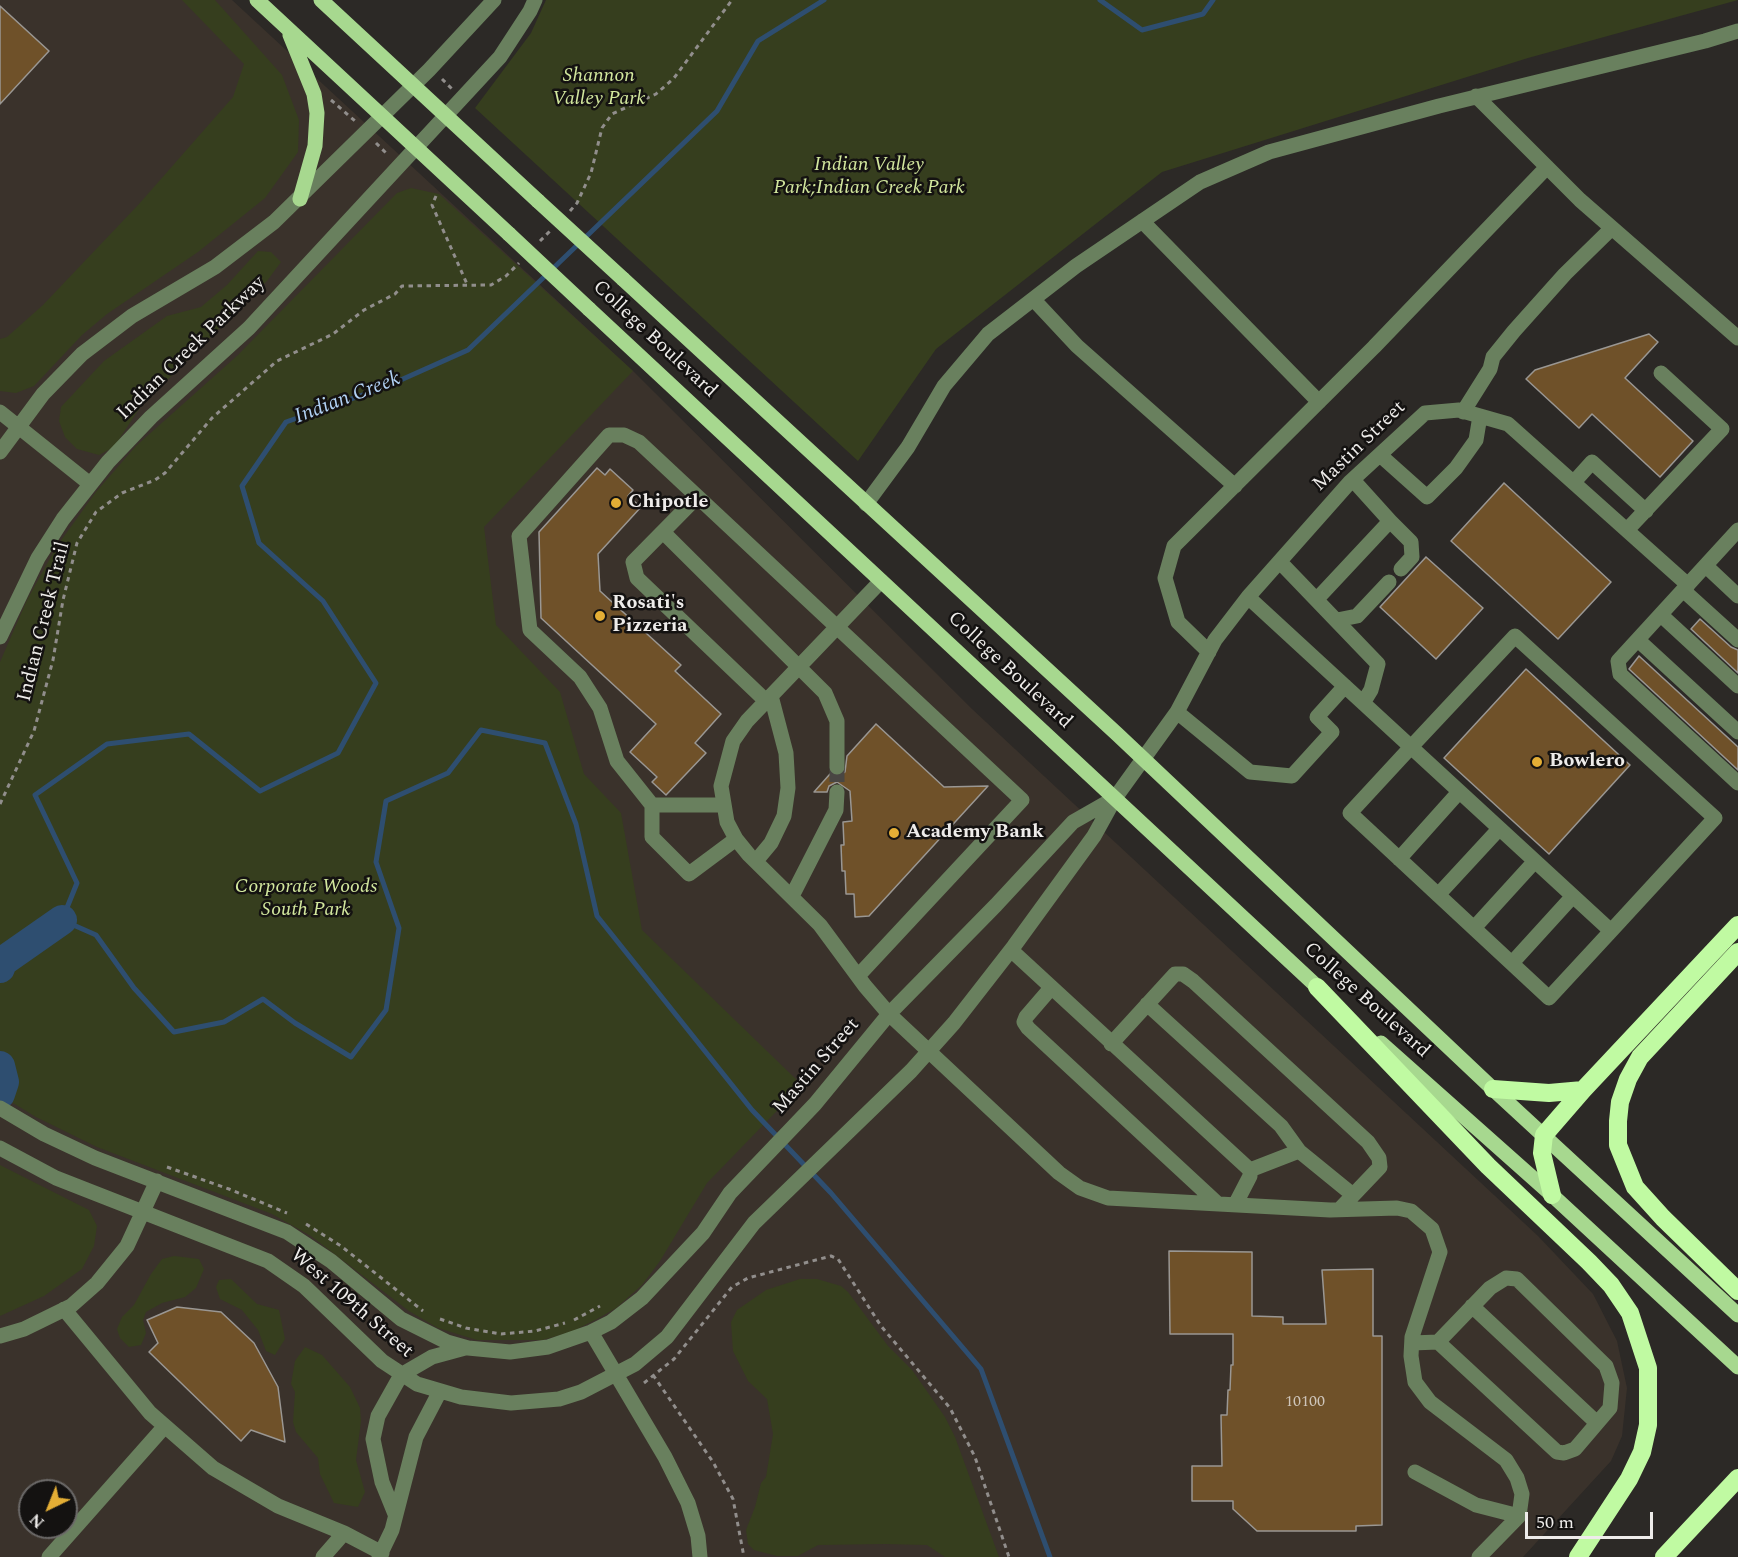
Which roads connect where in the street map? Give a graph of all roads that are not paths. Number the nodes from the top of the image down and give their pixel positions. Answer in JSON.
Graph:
{"nodes":[{"id":1,"x":257,"y":0,"type":"edge"},
{"id":2,"x":321,"y":0,"type":"edge"},
{"id":3,"x":494,"y":0,"type":"edge"},
{"id":4,"x":535,"y":0,"type":"edge"},
{"id":5,"x":288,"y":29,"type":"junction"},
{"id":6,"x":1737,"y":33,"type":"edge"},
{"id":7,"x":413,"y":86,"type":"junction"},
{"id":8,"x":1476,"y":96,"type":"junction"},
{"id":9,"x":446,"y":115,"type":"junction"},
{"id":10,"x":381,"y":118,"type":"junction"},
{"id":11,"x":414,"y":148,"type":"junction"},
{"id":12,"x":1547,"y":167,"type":"junction"},
{"id":13,"x":300,"y":199,"type":"junction"},
{"id":14,"x":1142,"y":221,"type":"junction"},
{"id":15,"x":1612,"y":228,"type":"junction"},
{"id":16,"x":1034,"y":300,"type":"junction"},
{"id":17,"x":1738,"y":338,"type":"edge"},
{"id":18,"x":1661,"y":373,"type":"dead end"},
{"id":19,"x":1319,"y":402,"type":"junction"},
{"id":20,"x":0,"y":412,"type":"edge"},
{"id":21,"x":1463,"y":412,"type":"junction"},
{"id":22,"x":1480,"y":416,"type":"junction"},
{"id":23,"x":18,"y":426,"type":"junction"},
{"id":24,"x":0,"y":452,"type":"edge"},
{"id":25,"x":1380,"y":455,"type":"junction"},
{"id":26,"x":1353,"y":480,"type":"junction"},
{"id":27,"x":1574,"y":483,"type":"junction"},
{"id":28,"x":90,"y":484,"type":"junction"},
{"id":29,"x":1235,"y":486,"type":"junction"},
{"id":30,"x":697,"y":497,"type":"junction"},
{"id":31,"x":866,"y":504,"type":"junction"},
{"id":32,"x":1646,"y":511,"type":"junction"},
{"id":33,"x":1390,"y":521,"type":"junction"},
{"id":34,"x":1628,"y":530,"type":"junction"},
{"id":35,"x":1738,"y":530,"type":"edge"},
{"id":36,"x":663,"y":532,"type":"junction"},
{"id":37,"x":1732,"y":547,"type":"edge"},
{"id":38,"x":1280,"y":561,"type":"junction"},
{"id":39,"x":1706,"y":566,"type":"junction"},
{"id":40,"x":1401,"y":569,"type":"dead end"},
{"id":41,"x":882,"y":581,"type":"junction"},
{"id":42,"x":1389,"y":582,"type":"dead end"},
{"id":43,"x":1686,"y":588,"type":"junction"},
{"id":44,"x":1738,"y":596,"type":"edge"},
{"id":45,"x":1248,"y":597,"type":"junction"},
{"id":46,"x":1317,"y":599,"type":"junction"},
{"id":47,"x":1661,"y":615,"type":"junction"},
{"id":48,"x":1337,"y":620,"type":"junction"},
{"id":49,"x":837,"y":627,"type":"junction"},
{"id":50,"x":0,"y":637,"type":"edge"},
{"id":51,"x":1638,"y":640,"type":"junction"},
{"id":52,"x":1738,"y":640,"type":"edge"},
{"id":53,"x":1209,"y":652,"type":"junction"},
{"id":54,"x":800,"y":666,"type":"junction"},
{"id":55,"x":1345,"y":686,"type":"junction"},
{"id":56,"x":1738,"y":686,"type":"edge"},
{"id":57,"x":769,"y":699,"type":"junction"},
{"id":58,"x":1363,"y":703,"type":"junction"},
{"id":59,"x":1177,"y":712,"type":"junction"},
{"id":60,"x":1738,"y":732,"type":"edge"},
{"id":61,"x":1410,"y":747,"type":"junction"},
{"id":62,"x":1143,"y":758,"type":"junction"},
{"id":63,"x":837,"y":767,"type":"tunnel mouth"},
{"id":64,"x":1738,"y":783,"type":"edge"},
{"id":65,"x":837,"y":792,"type":"tunnel mouth"},
{"id":66,"x":1459,"y":792,"type":"junction"},
{"id":67,"x":1115,"y":798,"type":"junction"},
{"id":68,"x":723,"y":804,"type":"junction"},
{"id":69,"x":652,"y":805,"type":"junction"},
{"id":70,"x":1499,"y":829,"type":"junction"},
{"id":71,"x":736,"y":839,"type":"junction"},
{"id":72,"x":1399,"y":859,"type":"junction"},
{"id":73,"x":756,"y":861,"type":"junction"},
{"id":74,"x":1535,"y":861,"type":"junction"},
{"id":75,"x":1438,"y":895,"type":"junction"},
{"id":76,"x":792,"y":896,"type":"junction"},
{"id":77,"x":1573,"y":896,"type":"junction"},
{"id":78,"x":1738,"y":925,"type":"edge"},
{"id":79,"x":1474,"y":928,"type":"junction"},
{"id":80,"x":1611,"y":931,"type":"junction"},
{"id":81,"x":1011,"y":950,"type":"junction"},
{"id":82,"x":1738,"y":952,"type":"edge"},
{"id":83,"x":1512,"y":963,"type":"junction"},
{"id":84,"x":858,"y":975,"type":"junction"},
{"id":85,"x":1317,"y":987,"type":"junction"},
{"id":86,"x":1051,"y":988,"type":"junction"},
{"id":87,"x":1148,"y":1004,"type":"junction"},
{"id":88,"x":889,"y":1014,"type":"junction"},
{"id":89,"x":1111,"y":1044,"type":"junction"},
{"id":90,"x":930,"y":1051,"type":"junction"},
{"id":91,"x":1492,"y":1089,"type":"junction"},
{"id":92,"x":1582,"y":1090,"type":"junction"},
{"id":93,"x":0,"y":1108,"type":"edge"},
{"id":94,"x":1544,"y":1135,"type":"junction"},
{"id":95,"x":0,"y":1148,"type":"edge"},
{"id":96,"x":1299,"y":1151,"type":"junction"},
{"id":97,"x":1250,"y":1170,"type":"junction"},
{"id":98,"x":158,"y":1181,"type":"junction"},
{"id":99,"x":1353,"y":1195,"type":"junction"},
{"id":100,"x":1552,"y":1195,"type":"junction"},
{"id":101,"x":1218,"y":1204,"type":"junction"},
{"id":102,"x":1235,"y":1205,"type":"junction"},
{"id":103,"x":1341,"y":1209,"type":"junction"},
{"id":104,"x":143,"y":1212,"type":"junction"},
{"id":105,"x":1738,"y":1291,"type":"edge"},
{"id":106,"x":1472,"y":1306,"type":"junction"},
{"id":107,"x":64,"y":1309,"type":"junction"},
{"id":108,"x":1738,"y":1315,"type":"edge"},
{"id":109,"x":591,"y":1332,"type":"junction"},
{"id":110,"x":0,"y":1336,"type":"edge"},
{"id":111,"x":1438,"y":1342,"type":"junction"},
{"id":112,"x":1412,"y":1343,"type":"junction"},
{"id":113,"x":468,"y":1348,"type":"junction"},
{"id":114,"x":1738,"y":1367,"type":"edge"},
{"id":115,"x":401,"y":1375,"type":"junction"},
{"id":116,"x":616,"y":1375,"type":"junction"},
{"id":117,"x":439,"y":1393,"type":"junction"},
{"id":118,"x":1597,"y":1423,"type":"junction"},
{"id":119,"x":165,"y":1426,"type":"junction"},
{"id":120,"x":1415,"y":1472,"type":"dead end"},
{"id":121,"x":1738,"y":1478,"type":"edge"},
{"id":122,"x":394,"y":1514,"type":"junction"},
{"id":123,"x":1519,"y":1516,"type":"junction"},
{"id":124,"x":344,"y":1533,"type":"junction"},
{"id":125,"x":380,"y":1555,"type":"edge"},
{"id":126,"x":49,"y":1557,"type":"edge"},
{"id":127,"x":323,"y":1557,"type":"edge"},
{"id":128,"x":700,"y":1557,"type":"edge"},
{"id":129,"x":1479,"y":1557,"type":"edge"},
{"id":130,"x":1578,"y":1557,"type":"edge"},
{"id":131,"x":1664,"y":1557,"type":"edge"}],
"edges":[{"from":1,"to":5,"type":"main road","name":"College Boulevard"},
{"from":2,"to":7,"type":"main road","name":"College Boulevard"},
{"from":3,"to":7,"type":"street","name":"Indian Creek Parkway"},
{"from":4,"to":9,"type":"street","name":"Indian Creek Parkway"},
{"from":5,"to":10,"type":"main road","name":"College Boulevard"},
{"from":5,"to":13,"type":"main road"},
{"from":6,"to":8,"type":"street"},
{"from":7,"to":9,"type":"main road","name":"College Boulevard"},
{"from":7,"to":10,"type":"street","name":"Indian Creek Parkway"},
{"from":8,"to":12,"type":"street"},
{"from":8,"to":14,"type":"street"},
{"from":9,"to":11,"type":"street","name":"Indian Creek Parkway"},
{"from":9,"to":31,"type":"main road","name":"College Boulevard","bridge":true},
{"from":10,"to":11,"type":"main road","name":"College Boulevard"},
{"from":10,"to":13,"type":"street","name":"Indian Creek Parkway"},
{"from":11,"to":28,"type":"street","name":"Indian Creek Parkway"},
{"from":11,"to":41,"type":"main road","name":"College Boulevard","bridge":true},
{"from":12,"to":15,"type":"street"},
{"from":12,"to":19,"type":"street"},
{"from":13,"to":23,"type":"street","name":"Indian Creek Parkway"},
{"from":14,"to":16,"type":"street"},
{"from":14,"to":19,"type":"street"},
{"from":15,"to":17,"type":"street"},
{"from":15,"to":21,"type":"street"},
{"from":16,"to":29,"type":"street"},
{"from":16,"to":31,"type":"street"},
{"from":18,"to":32,"type":"street"},
{"from":19,"to":29,"type":"street"},
{"from":20,"to":23,"type":"street"},
{"from":21,"to":22,"type":"street","name":"Mastin Street"},
{"from":21,"to":25,"type":"street","name":"Mastin Street"},
{"from":22,"to":25,"type":"street"},
{"from":22,"to":27,"type":"street","name":"Mastin Street"},
{"from":23,"to":24,"type":"street","name":"Indian Creek Parkway"},
{"from":23,"to":28,"type":"street"},
{"from":25,"to":26,"type":"street","name":"Mastin Street"},
{"from":26,"to":33,"type":"street"},
{"from":26,"to":38,"type":"street","name":"Mastin Street"},
{"from":27,"to":32,"type":"street"},
{"from":27,"to":34,"type":"street","name":"Mastin Street"},
{"from":28,"to":50,"type":"street","name":"Indian Creek Parkway"},
{"from":29,"to":53,"type":"street"},
{"from":30,"to":36,"type":"street"},
{"from":30,"to":49,"type":"street"},
{"from":30,"to":69,"type":"street"},
{"from":31,"to":62,"type":"main road","name":"College Boulevard"},
{"from":32,"to":34,"type":"street"},
{"from":33,"to":40,"type":"street"},
{"from":33,"to":46,"type":"street"},
{"from":34,"to":43,"type":"street","name":"Mastin Street"},
{"from":35,"to":37,"type":"street"},
{"from":36,"to":54,"type":"street"},
{"from":36,"to":57,"type":"street"},
{"from":37,"to":39,"type":"street"},
{"from":38,"to":45,"type":"street","name":"Mastin Street"},
{"from":38,"to":46,"type":"street"},
{"from":39,"to":43,"type":"street"},
{"from":39,"to":44,"type":"street"},
{"from":41,"to":49,"type":"street"},
{"from":41,"to":67,"type":"main road","name":"College Boulevard"},
{"from":42,"to":48,"type":"street"},
{"from":43,"to":47,"type":"street"},
{"from":43,"to":52,"type":"street","name":"Mastin Street"},
{"from":45,"to":53,"type":"street","name":"Mastin Street"},
{"from":45,"to":55,"type":"street"},
{"from":46,"to":48,"type":"street"},
{"from":47,"to":51,"type":"street"},
{"from":47,"to":56,"type":"street"},
{"from":48,"to":58,"type":"street"},
{"from":49,"to":54,"type":"street"},
{"from":49,"to":84,"type":"street"},
{"from":51,"to":60,"type":"street"},
{"from":51,"to":64,"type":"street"},
{"from":53,"to":59,"type":"street","name":"Mastin Street"},
{"from":54,"to":57,"type":"street"},
{"from":54,"to":63,"type":"street"},
{"from":55,"to":58,"type":"street"},
{"from":55,"to":59,"type":"street"},
{"from":57,"to":68,"type":"street"},
{"from":57,"to":73,"type":"street"},
{"from":58,"to":61,"type":"street"},
{"from":59,"to":62,"type":"street","name":"Mastin Street"},
{"from":61,"to":66,"type":"street"},
{"from":61,"to":72,"type":"street"},
{"from":61,"to":80,"type":"street"},
{"from":62,"to":67,"type":"street","name":"Mastin Street"},
{"from":62,"to":91,"type":"main road","name":"College Boulevard"},
{"from":65,"to":76,"type":"street"},
{"from":66,"to":70,"type":"street"},
{"from":66,"to":72,"type":"street"},
{"from":67,"to":81,"type":"street","name":"Mastin Street"},
{"from":67,"to":85,"type":"main road","name":"College Boulevard"},
{"from":67,"to":88,"type":"street","name":"Mastin Street"},
{"from":68,"to":69,"type":"street"},
{"from":68,"to":71,"type":"street"},
{"from":69,"to":71,"type":"street"},
{"from":70,"to":74,"type":"street"},
{"from":70,"to":75,"type":"street"},
{"from":71,"to":73,"type":"street"},
{"from":72,"to":75,"type":"street"},
{"from":73,"to":76,"type":"street"},
{"from":74,"to":77,"type":"street"},
{"from":74,"to":79,"type":"street"},
{"from":75,"to":79,"type":"street"},
{"from":76,"to":84,"type":"street"},
{"from":77,"to":80,"type":"street"},
{"from":77,"to":83,"type":"street"},
{"from":78,"to":92,"type":"highway"},
{"from":79,"to":83,"type":"street"},
{"from":80,"to":83,"type":"street"},
{"from":81,"to":86,"type":"street"},
{"from":81,"to":90,"type":"street","name":"Mastin Street"},
{"from":82,"to":105,"type":"highway"},
{"from":84,"to":88,"type":"street"},
{"from":85,"to":100,"type":"main road","name":"College Boulevard"},
{"from":85,"to":130,"type":"highway"},
{"from":86,"to":89,"type":"street"},
{"from":86,"to":101,"type":"street"},
{"from":87,"to":89,"type":"street"},
{"from":87,"to":96,"type":"street"},
{"from":87,"to":99,"type":"street"},
{"from":88,"to":90,"type":"street"},
{"from":88,"to":109,"type":"street","name":"Mastin Street"},
{"from":89,"to":97,"type":"street"},
{"from":90,"to":101,"type":"street"},
{"from":90,"to":116,"type":"street","name":"Mastin Street"},
{"from":91,"to":92,"type":"highway"},
{"from":91,"to":94,"type":"main road","name":"College Boulevard"},
{"from":92,"to":94,"type":"highway"},
{"from":93,"to":98,"type":"street","name":"West 109th Street"},
{"from":94,"to":100,"type":"highway"},
{"from":94,"to":108,"type":"main road","name":"College Boulevard"},
{"from":95,"to":104,"type":"street","name":"West 109th Street"},
{"from":96,"to":97,"type":"street"},
{"from":96,"to":99,"type":"street"},
{"from":97,"to":102,"type":"street"},
{"from":98,"to":104,"type":"street"},
{"from":98,"to":113,"type":"street","name":"West 109th Street"},
{"from":99,"to":103,"type":"street"},
{"from":100,"to":114,"type":"main road","name":"College Boulevard"},
{"from":101,"to":102,"type":"street"},
{"from":102,"to":103,"type":"street"},
{"from":103,"to":112,"type":"street"},
{"from":104,"to":107,"type":"street"},
{"from":104,"to":115,"type":"street","name":"West 109th Street"},
{"from":106,"to":111,"type":"street"},
{"from":106,"to":118,"type":"street"},
{"from":106,"to":118,"type":"street"},
{"from":107,"to":110,"type":"street"},
{"from":107,"to":119,"type":"street"},
{"from":109,"to":113,"type":"street","name":"West 109th Street"},
{"from":109,"to":116,"type":"street"},
{"from":111,"to":112,"type":"street"},
{"from":111,"to":118,"type":"street"},
{"from":112,"to":123,"type":"street"},
{"from":113,"to":115,"type":"street"},
{"from":115,"to":117,"type":"street","name":"West 109th Street"},
{"from":115,"to":122,"type":"street"},
{"from":116,"to":117,"type":"street","name":"West 109th Street"},
{"from":116,"to":128,"type":"street"},
{"from":117,"to":122,"type":"street"},
{"from":119,"to":124,"type":"street"},
{"from":119,"to":126,"type":"street"},
{"from":120,"to":123,"type":"street"},
{"from":121,"to":131,"type":"highway"},
{"from":122,"to":125,"type":"street"},
{"from":123,"to":129,"type":"street"},
{"from":124,"to":125,"type":"street"},
{"from":124,"to":127,"type":"street"}]}
